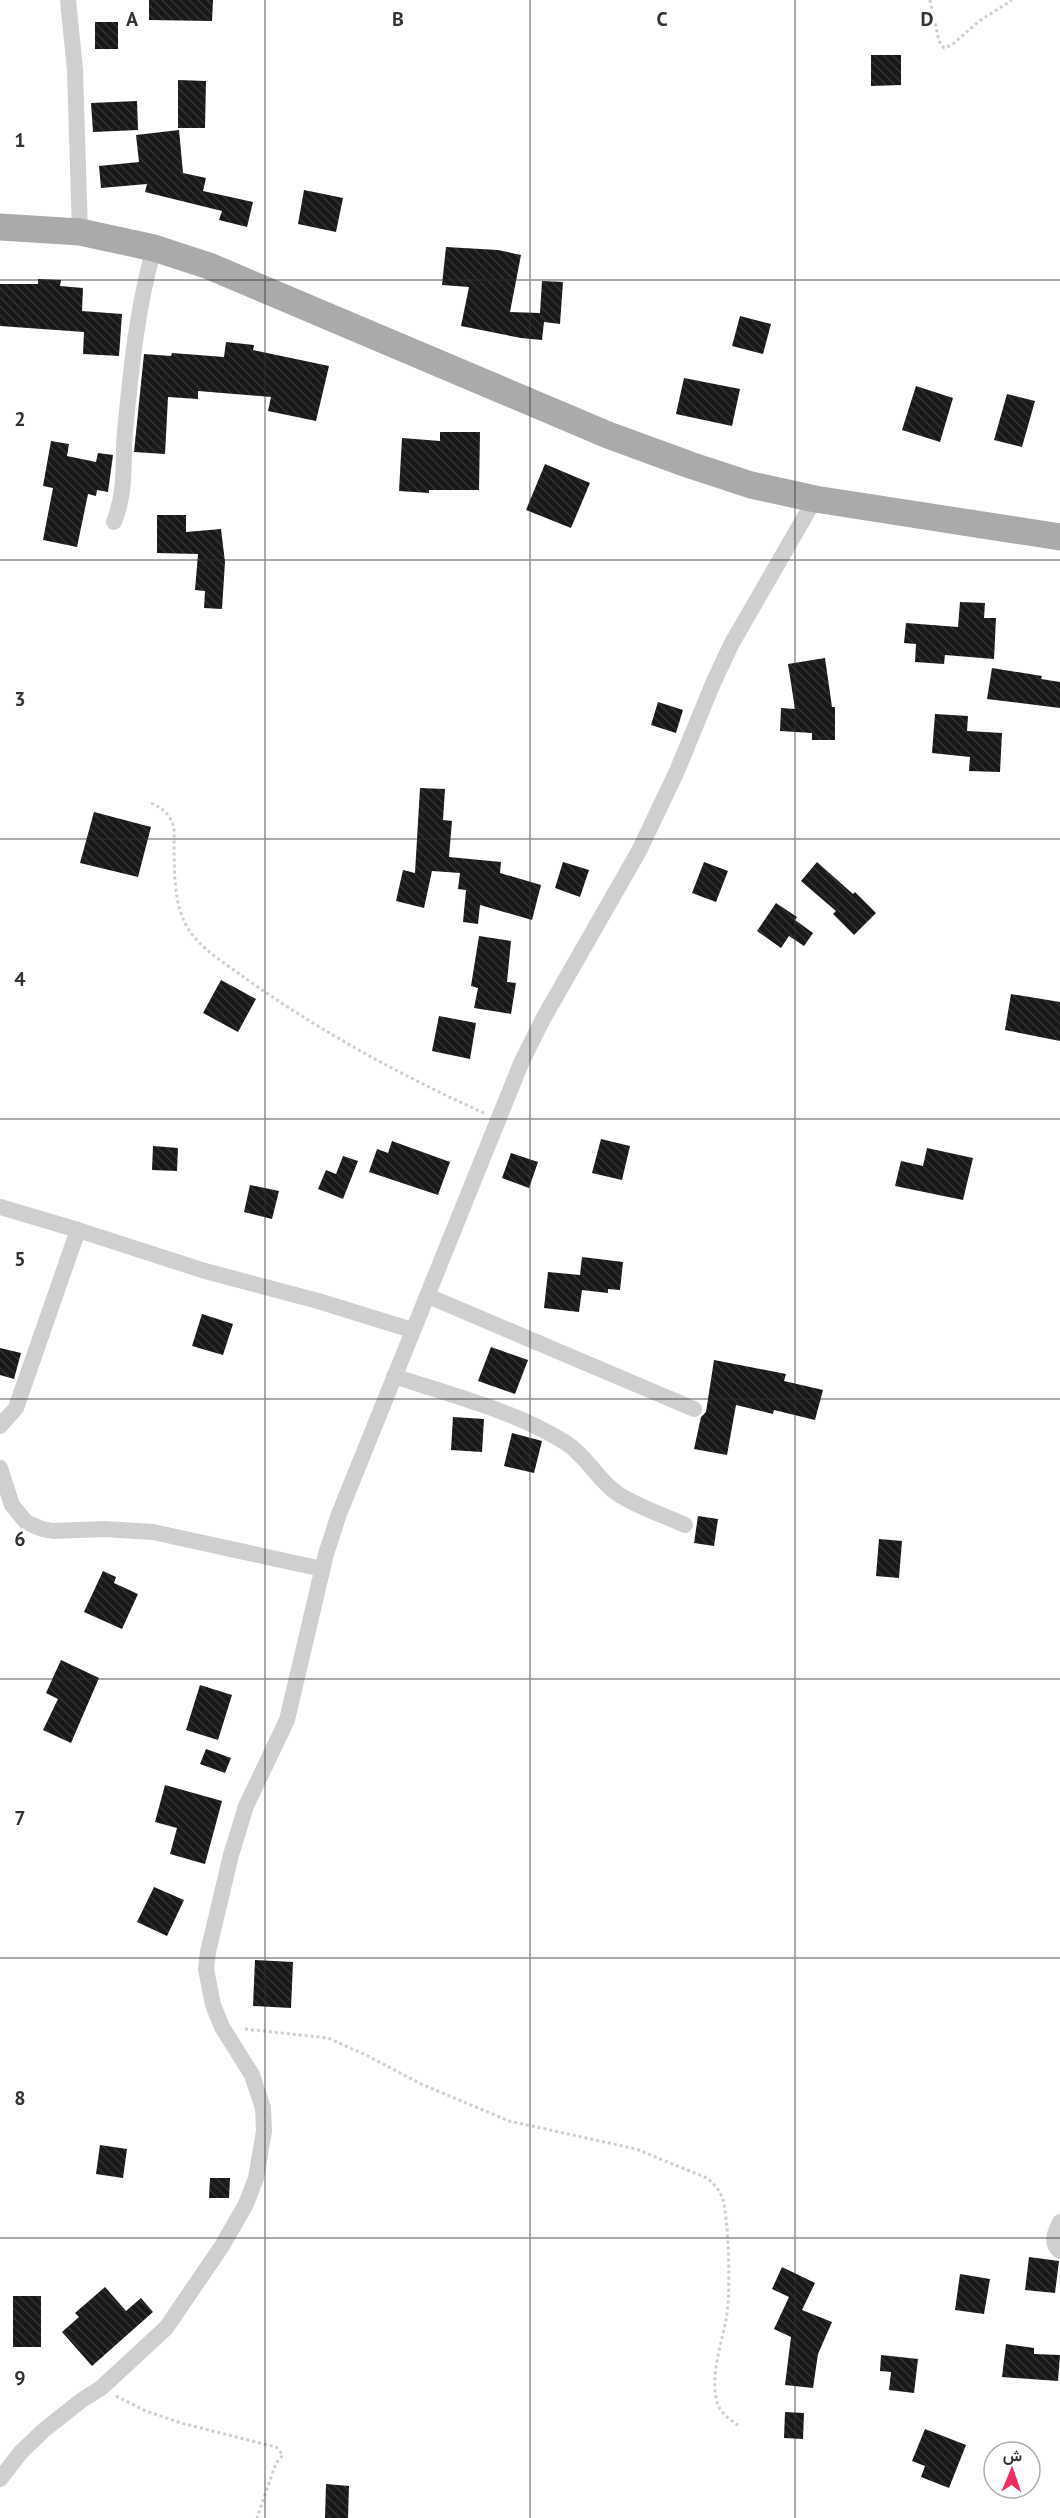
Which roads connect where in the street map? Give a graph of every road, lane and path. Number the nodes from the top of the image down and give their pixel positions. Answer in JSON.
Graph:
{"nodes":[{"id":1,"x":68,"y":0,"type":"edge"},
{"id":2,"x":930,"y":0,"type":"edge"},
{"id":3,"x":1012,"y":0,"type":"edge"},
{"id":4,"x":0,"y":227,"type":"edge"},
{"id":5,"x":80,"y":232,"type":"junction"},
{"id":6,"x":154,"y":248,"type":"junction"},
{"id":7,"x":815,"y":499,"type":"junction"},
{"id":8,"x":114,"y":522,"type":"dead end"},
{"id":9,"x":1060,"y":537,"type":"edge"},
{"id":10,"x":151,"y":803,"type":"dead end"},
{"id":11,"x":498,"y":1119,"type":"junction"},
{"id":12,"x":0,"y":1207,"type":"edge"},
{"id":13,"x":78,"y":1230,"type":"junction"},
{"id":14,"x":428,"y":1296,"type":"junction"},
{"id":15,"x":411,"y":1330,"type":"junction"},
{"id":16,"x":394,"y":1376,"type":"junction"},
{"id":17,"x":694,"y":1409,"type":"dead end"},
{"id":18,"x":0,"y":1426,"type":"edge"},
{"id":19,"x":0,"y":1468,"type":"edge"},
{"id":20,"x":685,"y":1525,"type":"dead end"},
{"id":21,"x":322,"y":1569,"type":"junction"},
{"id":22,"x":222,"y":2027,"type":"junction"},
{"id":23,"x":1060,"y":2222,"type":"edge"},
{"id":24,"x":1060,"y":2251,"type":"edge"},
{"id":25,"x":101,"y":2388,"type":"junction"},
{"id":26,"x":738,"y":2425,"type":"dead end"},
{"id":27,"x":0,"y":2479,"type":"edge"},
{"id":28,"x":257,"y":2518,"type":"edge"}],
"edges":[{"from":1,"to":5,"type":"street"},
{"from":2,"to":3,"type":"path"},
{"from":4,"to":5,"type":"main road"},
{"from":5,"to":6,"type":"main road"},
{"from":6,"to":7,"type":"main road"},
{"from":6,"to":8,"type":"street"},
{"from":7,"to":9,"type":"main road"},
{"from":7,"to":11,"type":"street"},
{"from":10,"to":11,"type":"path"},
{"from":11,"to":14,"type":"street"},
{"from":12,"to":13,"type":"street"},
{"from":13,"to":15,"type":"street"},
{"from":13,"to":18,"type":"street"},
{"from":14,"to":15,"type":"street"},
{"from":14,"to":17,"type":"street"},
{"from":15,"to":16,"type":"street"},
{"from":16,"to":20,"type":"street"},
{"from":16,"to":21,"type":"street"},
{"from":19,"to":21,"type":"street"},
{"from":21,"to":22,"type":"street"},
{"from":22,"to":25,"type":"street"},
{"from":22,"to":26,"type":"path"},
{"from":23,"to":24,"type":"street"},
{"from":25,"to":27,"type":"street"},
{"from":25,"to":28,"type":"path"}]}
